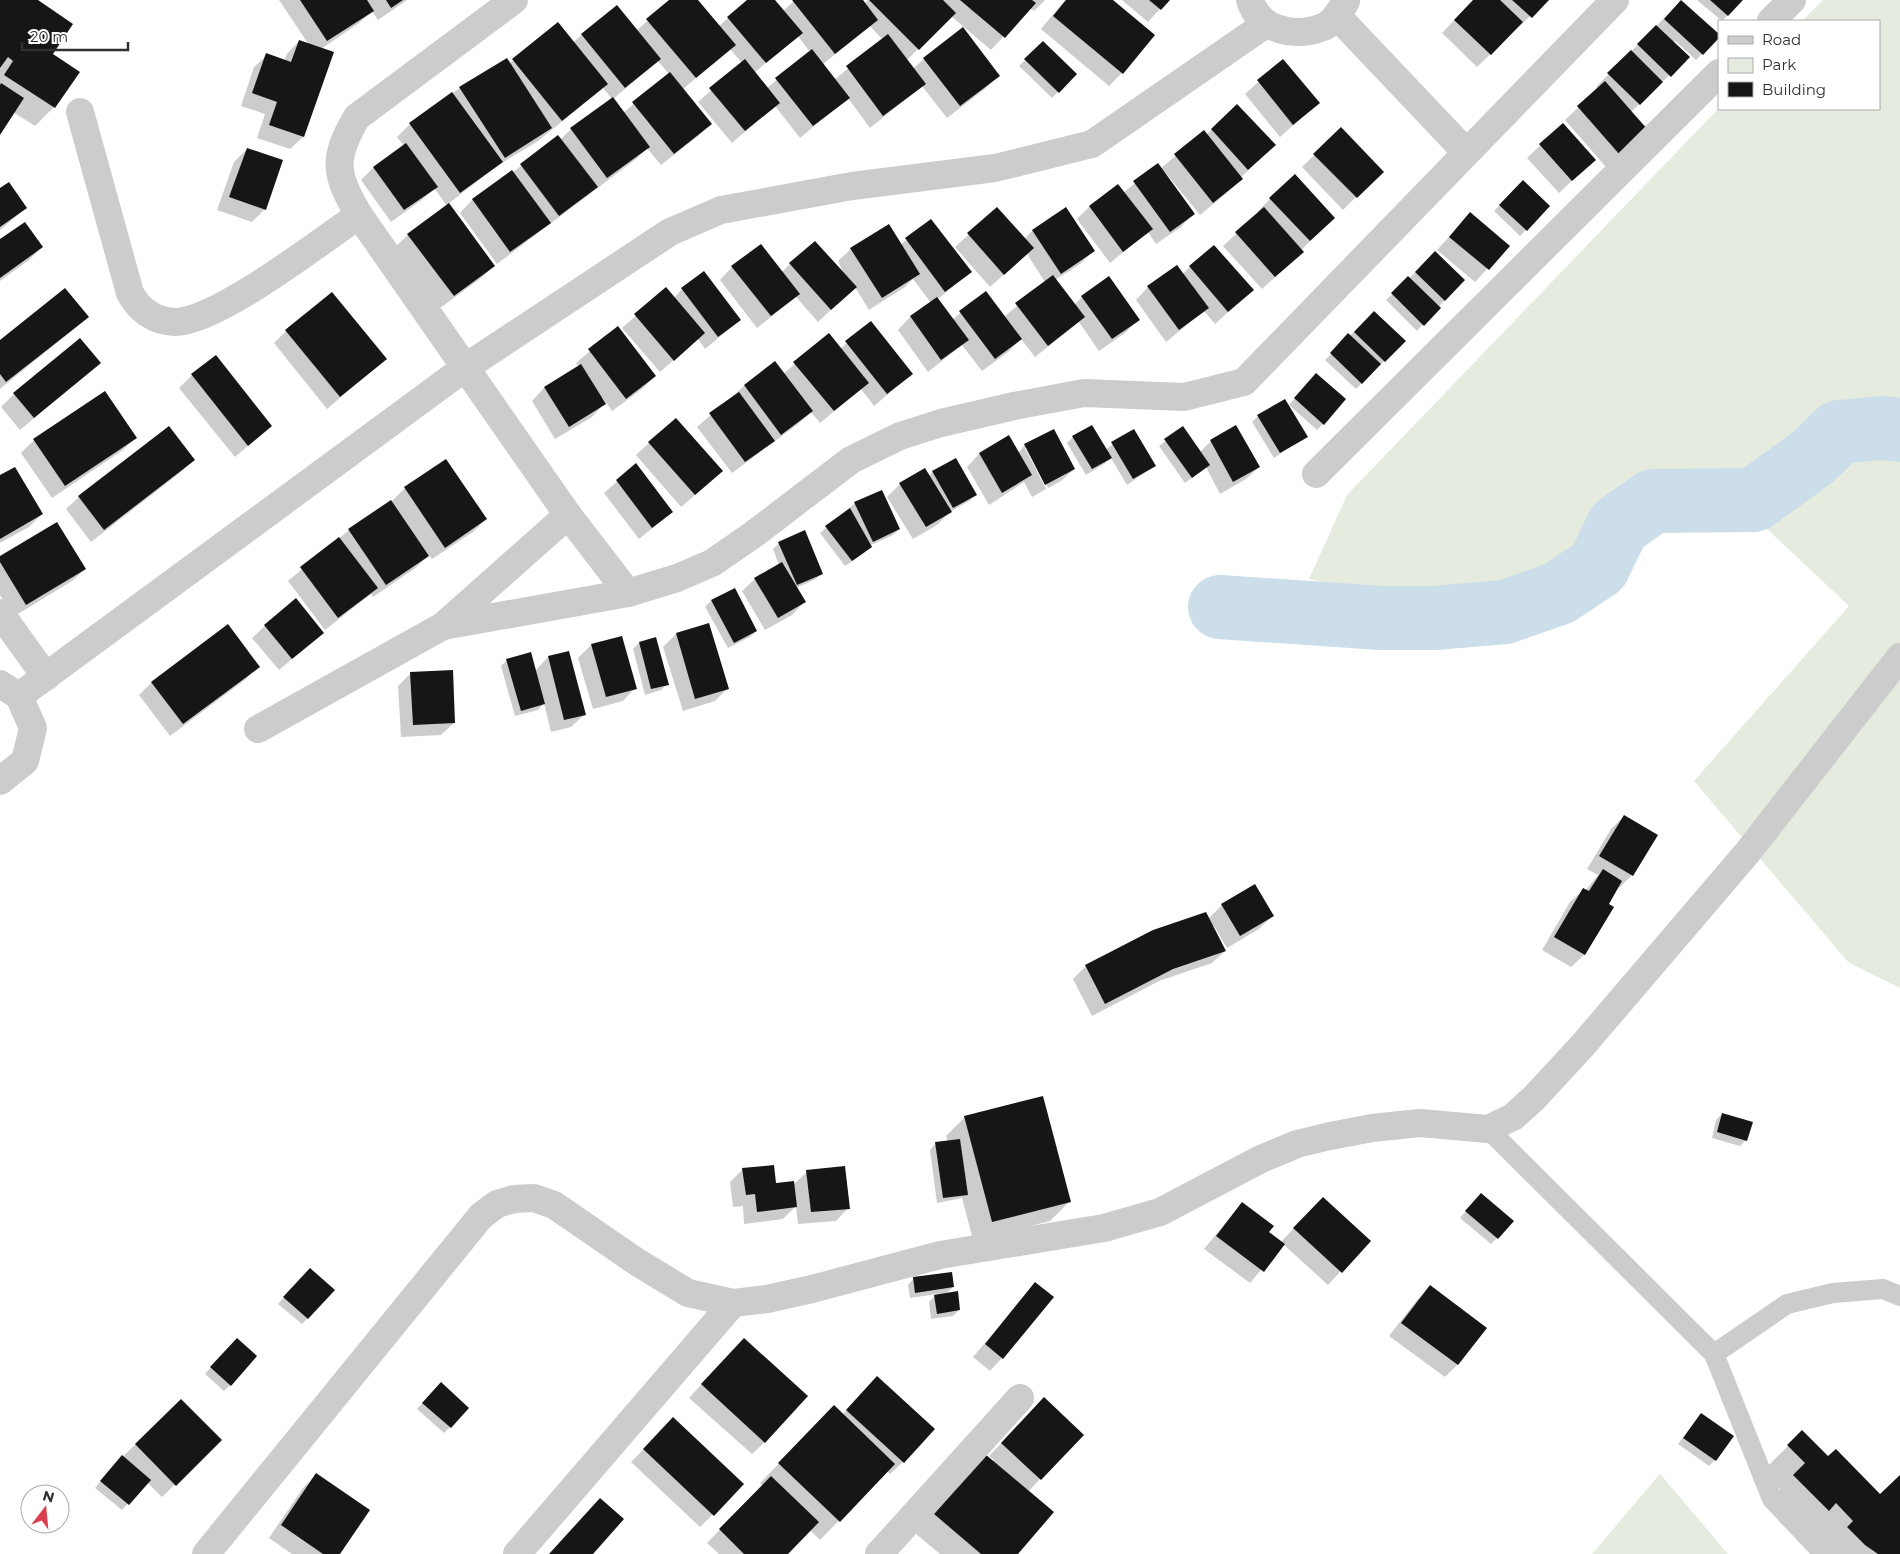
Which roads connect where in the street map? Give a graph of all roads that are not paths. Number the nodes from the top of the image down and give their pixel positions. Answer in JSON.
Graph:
{"nodes":[{"id":1,"x":514,"y":0,"type":"edge"},
{"id":2,"x":1250,"y":0,"type":"edge"},
{"id":3,"x":1615,"y":0,"type":"edge"},
{"id":4,"x":1792,"y":0,"type":"edge"},
{"id":5,"x":1342,"y":8,"type":"edge"},
{"id":6,"x":1772,"y":20,"type":"edge"},
{"id":7,"x":1266,"y":24,"type":"junction"},
{"id":8,"x":1718,"y":74,"type":"edge"},
{"id":9,"x":80,"y":112,"type":"dead end"},
{"id":10,"x":1466,"y":152,"type":"junction"},
{"id":11,"x":359,"y":215,"type":"junction"},
{"id":12,"x":466,"y":368,"type":"junction"},
{"id":13,"x":1316,"y":474,"type":"dead end"},
{"id":14,"x":568,"y":515,"type":"junction"},
{"id":15,"x":628,"y":593,"type":"junction"},
{"id":16,"x":0,"y":612,"type":"edge"},
{"id":17,"x":443,"y":626,"type":"junction"},
{"id":18,"x":1900,"y":657,"type":"edge"},
{"id":19,"x":46,"y":677,"type":"junction"},
{"id":20,"x":10,"y":690,"type":"edge"},
{"id":21,"x":258,"y":729,"type":"dead end"},
{"id":22,"x":0,"y":782,"type":"edge"},
{"id":23,"x":1488,"y":1129,"type":"junction"},
{"id":24,"x":1900,"y":1296,"type":"edge"},
{"id":25,"x":733,"y":1303,"type":"junction"},
{"id":26,"x":1714,"y":1354,"type":"junction"},
{"id":27,"x":1020,"y":1398,"type":"dead end"},
{"id":28,"x":206,"y":1554,"type":"edge"},
{"id":29,"x":517,"y":1554,"type":"edge"},
{"id":30,"x":879,"y":1554,"type":"edge"},
{"id":31,"x":1824,"y":1554,"type":"edge"}],
"edges":[{"from":1,"to":11,"type":"street"},
{"from":2,"to":7,"type":"street"},
{"from":3,"to":10,"type":"street"},
{"from":4,"to":6,"type":"street"},
{"from":5,"to":7,"type":"street"},
{"from":5,"to":10,"type":"street"},
{"from":7,"to":12,"type":"street"},
{"from":8,"to":13,"type":"street"},
{"from":9,"to":11,"type":"street"},
{"from":10,"to":15,"type":"street"},
{"from":11,"to":12,"type":"street"},
{"from":12,"to":14,"type":"street"},
{"from":12,"to":19,"type":"street"},
{"from":14,"to":15,"type":"street"},
{"from":14,"to":17,"type":"street"},
{"from":15,"to":17,"type":"street"},
{"from":16,"to":19,"type":"street"},
{"from":17,"to":21,"type":"street"},
{"from":18,"to":23,"type":"street"},
{"from":19,"to":20,"type":"street"},
{"from":20,"to":22,"type":"street"},
{"from":23,"to":25,"type":"street"},
{"from":23,"to":26,"type":"lane"},
{"from":24,"to":26,"type":"lane"},
{"from":25,"to":28,"type":"street"},
{"from":25,"to":29,"type":"street"},
{"from":26,"to":31,"type":"lane"},
{"from":27,"to":30,"type":"street"}]}
